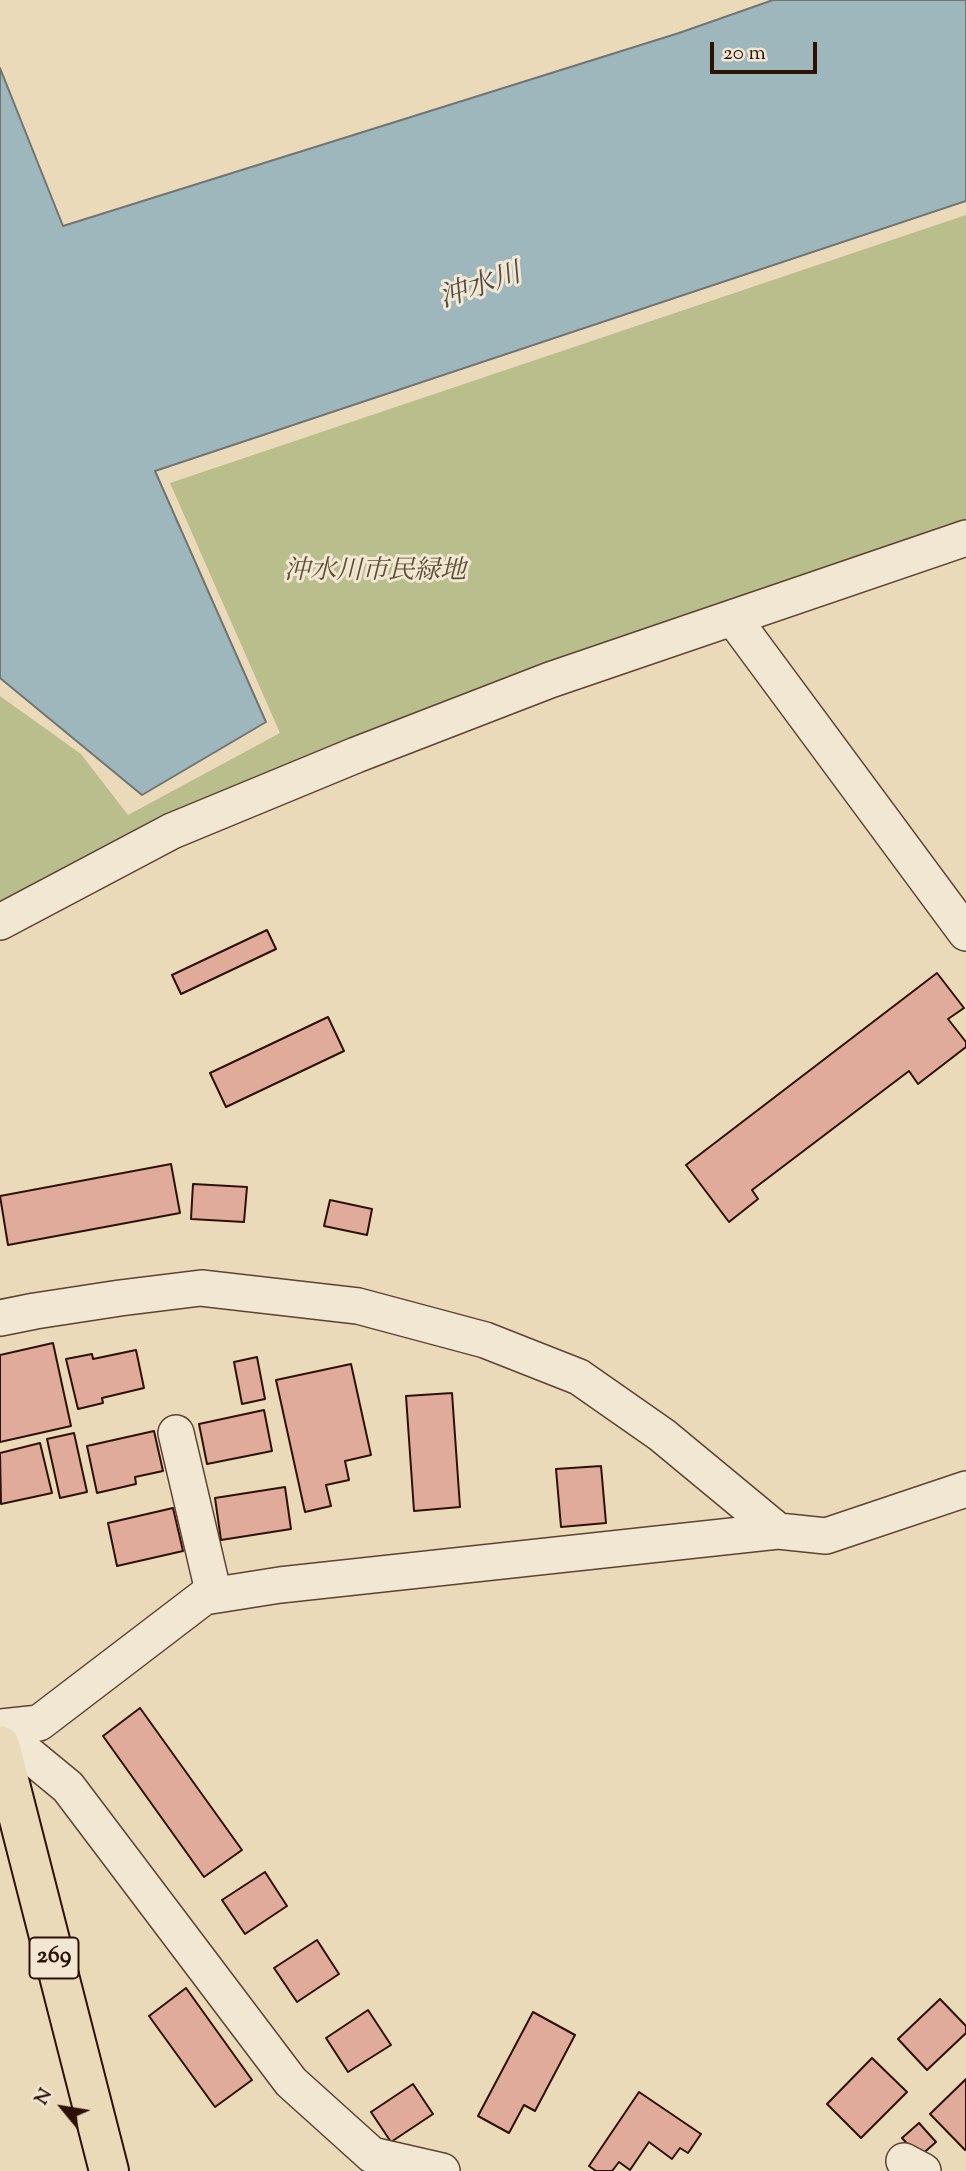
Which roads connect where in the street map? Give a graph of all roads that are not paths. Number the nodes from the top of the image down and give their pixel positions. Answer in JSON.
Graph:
{"nodes":[{"id":1,"x":966,"y":538,"type":"edge"},
{"id":2,"x":733,"y":618,"type":"junction"},
{"id":3,"x":0,"y":922,"type":"edge"},
{"id":4,"x":966,"y":933,"type":"edge"},
{"id":5,"x":0,"y":1318,"type":"edge"},
{"id":6,"x":176,"y":1433,"type":"dead end"},
{"id":7,"x":966,"y":1489,"type":"edge"},
{"id":8,"x":778,"y":1531,"type":"junction"},
{"id":9,"x":214,"y":1595,"type":"junction"},
{"id":10,"x":0,"y":1729,"type":"edge"},
{"id":11,"x":0,"y":1745,"type":"edge"},
{"id":12,"x":109,"y":2171,"type":"edge"},
{"id":13,"x":442,"y":2171,"type":"edge"}],
"edges":[{"from":1,"to":2,"type":"street"},
{"from":2,"to":3,"type":"street"},
{"from":2,"to":4,"type":"street"},
{"from":5,"to":8,"type":"street"},
{"from":6,"to":9,"type":"street"},
{"from":7,"to":8,"type":"street"},
{"from":8,"to":9,"type":"street"},
{"from":9,"to":10,"type":"street"},
{"from":10,"to":13,"type":"street"},
{"from":11,"to":12,"type":"highway","number":"269"}]}
